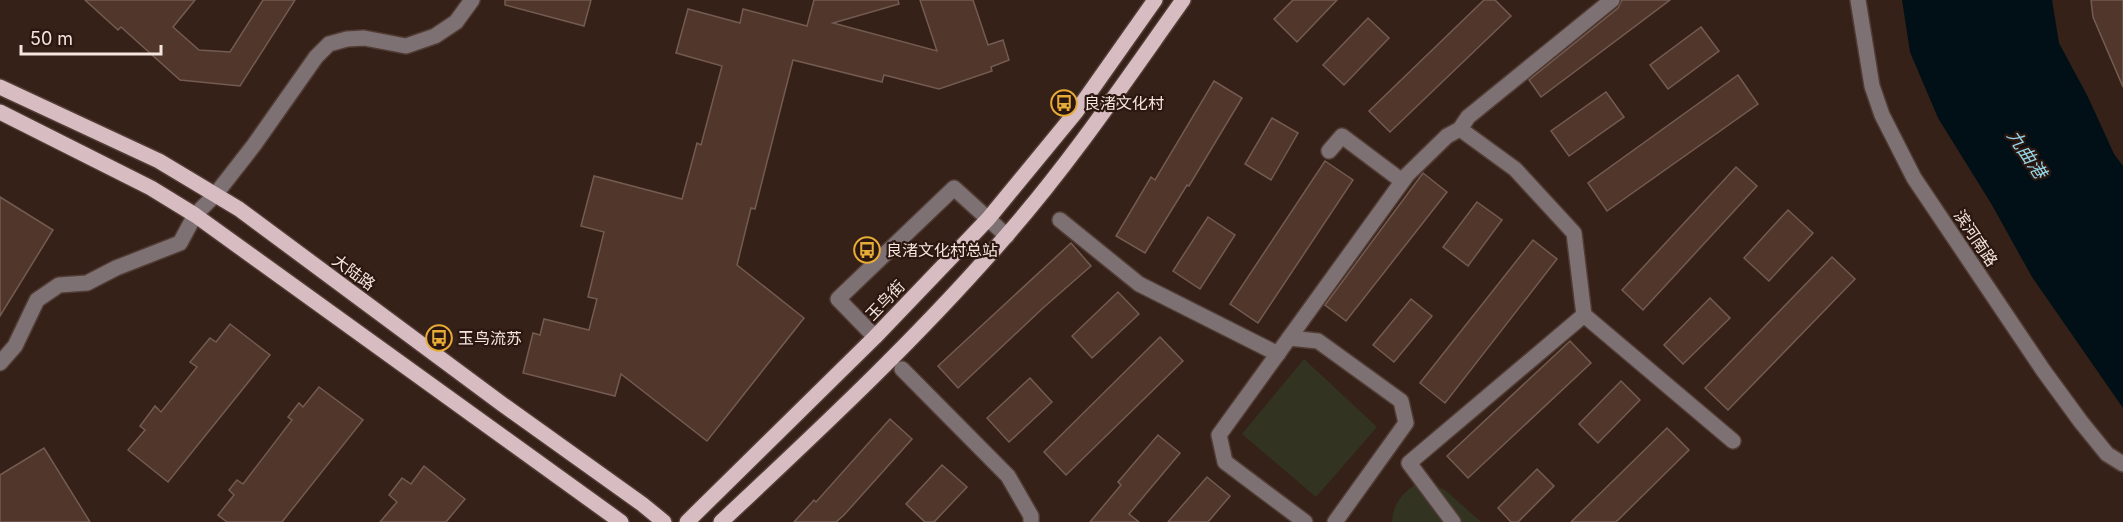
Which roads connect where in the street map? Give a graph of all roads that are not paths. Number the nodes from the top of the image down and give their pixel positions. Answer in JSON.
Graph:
{"nodes":[{"id":1,"x":472,"y":0,"type":"edge"},
{"id":2,"x":1155,"y":0,"type":"edge"},
{"id":3,"x":1183,"y":0,"type":"edge"},
{"id":4,"x":1858,"y":0,"type":"edge"},
{"id":5,"x":1601,"y":3,"type":"edge"},
{"id":6,"x":0,"y":87,"type":"edge"},
{"id":7,"x":0,"y":112,"type":"edge"},
{"id":8,"x":1460,"y":129,"type":"junction"},
{"id":9,"x":1329,"y":151,"type":"dead end"},
{"id":10,"x":1402,"y":181,"type":"junction"},
{"id":11,"x":215,"y":195,"type":"junction"},
{"id":12,"x":195,"y":215,"type":"junction"},
{"id":13,"x":988,"y":219,"type":"junction"},
{"id":14,"x":1060,"y":220,"type":"dead end"},
{"id":15,"x":1007,"y":236,"type":"junction"},
{"id":16,"x":1584,"y":315,"type":"junction"},
{"id":17,"x":875,"y":337,"type":"junction"},
{"id":18,"x":1289,"y":338,"type":"junction"},
{"id":19,"x":1278,"y":354,"type":"junction"},
{"id":20,"x":0,"y":363,"type":"edge"},
{"id":21,"x":902,"y":369,"type":"dead end"},
{"id":22,"x":1733,"y":441,"type":"dead end"},
{"id":23,"x":2123,"y":464,"type":"edge"},
{"id":24,"x":621,"y":522,"type":"edge"},
{"id":25,"x":664,"y":522,"type":"edge"},
{"id":26,"x":687,"y":522,"type":"edge"},
{"id":27,"x":721,"y":522,"type":"edge"},
{"id":28,"x":1031,"y":522,"type":"edge"},
{"id":29,"x":1305,"y":522,"type":"edge"},
{"id":30,"x":1335,"y":522,"type":"edge"},
{"id":31,"x":1453,"y":522,"type":"edge"}],
"edges":[{"from":1,"to":11,"type":"street"},
{"from":2,"to":13,"type":"main road","name":"玉鸟街"},
{"from":3,"to":15,"type":"main road"},
{"from":4,"to":23,"type":"street","name":"滨河南路"},
{"from":5,"to":8,"type":"street"},
{"from":6,"to":11,"type":"main road","name":"大陆路"},
{"from":7,"to":12,"type":"main road"},
{"from":8,"to":10,"type":"street"},
{"from":8,"to":16,"type":"street"},
{"from":9,"to":10,"type":"street"},
{"from":10,"to":18,"type":"street"},
{"from":11,"to":12,"type":"street"},
{"from":11,"to":25,"type":"main road","name":"大陆路"},
{"from":12,"to":20,"type":"street"},
{"from":12,"to":24,"type":"main road"},
{"from":13,"to":15,"type":"street"},
{"from":13,"to":17,"type":"main road","name":"玉鸟街"},
{"from":13,"to":17,"type":"street"},
{"from":14,"to":19,"type":"street"},
{"from":15,"to":27,"type":"main road"},
{"from":16,"to":22,"type":"street"},
{"from":16,"to":31,"type":"street"},
{"from":17,"to":26,"type":"main road","name":"玉鸟街"},
{"from":18,"to":19,"type":"street"},
{"from":18,"to":30,"type":"street"},
{"from":19,"to":29,"type":"street"},
{"from":21,"to":28,"type":"street"}]}
